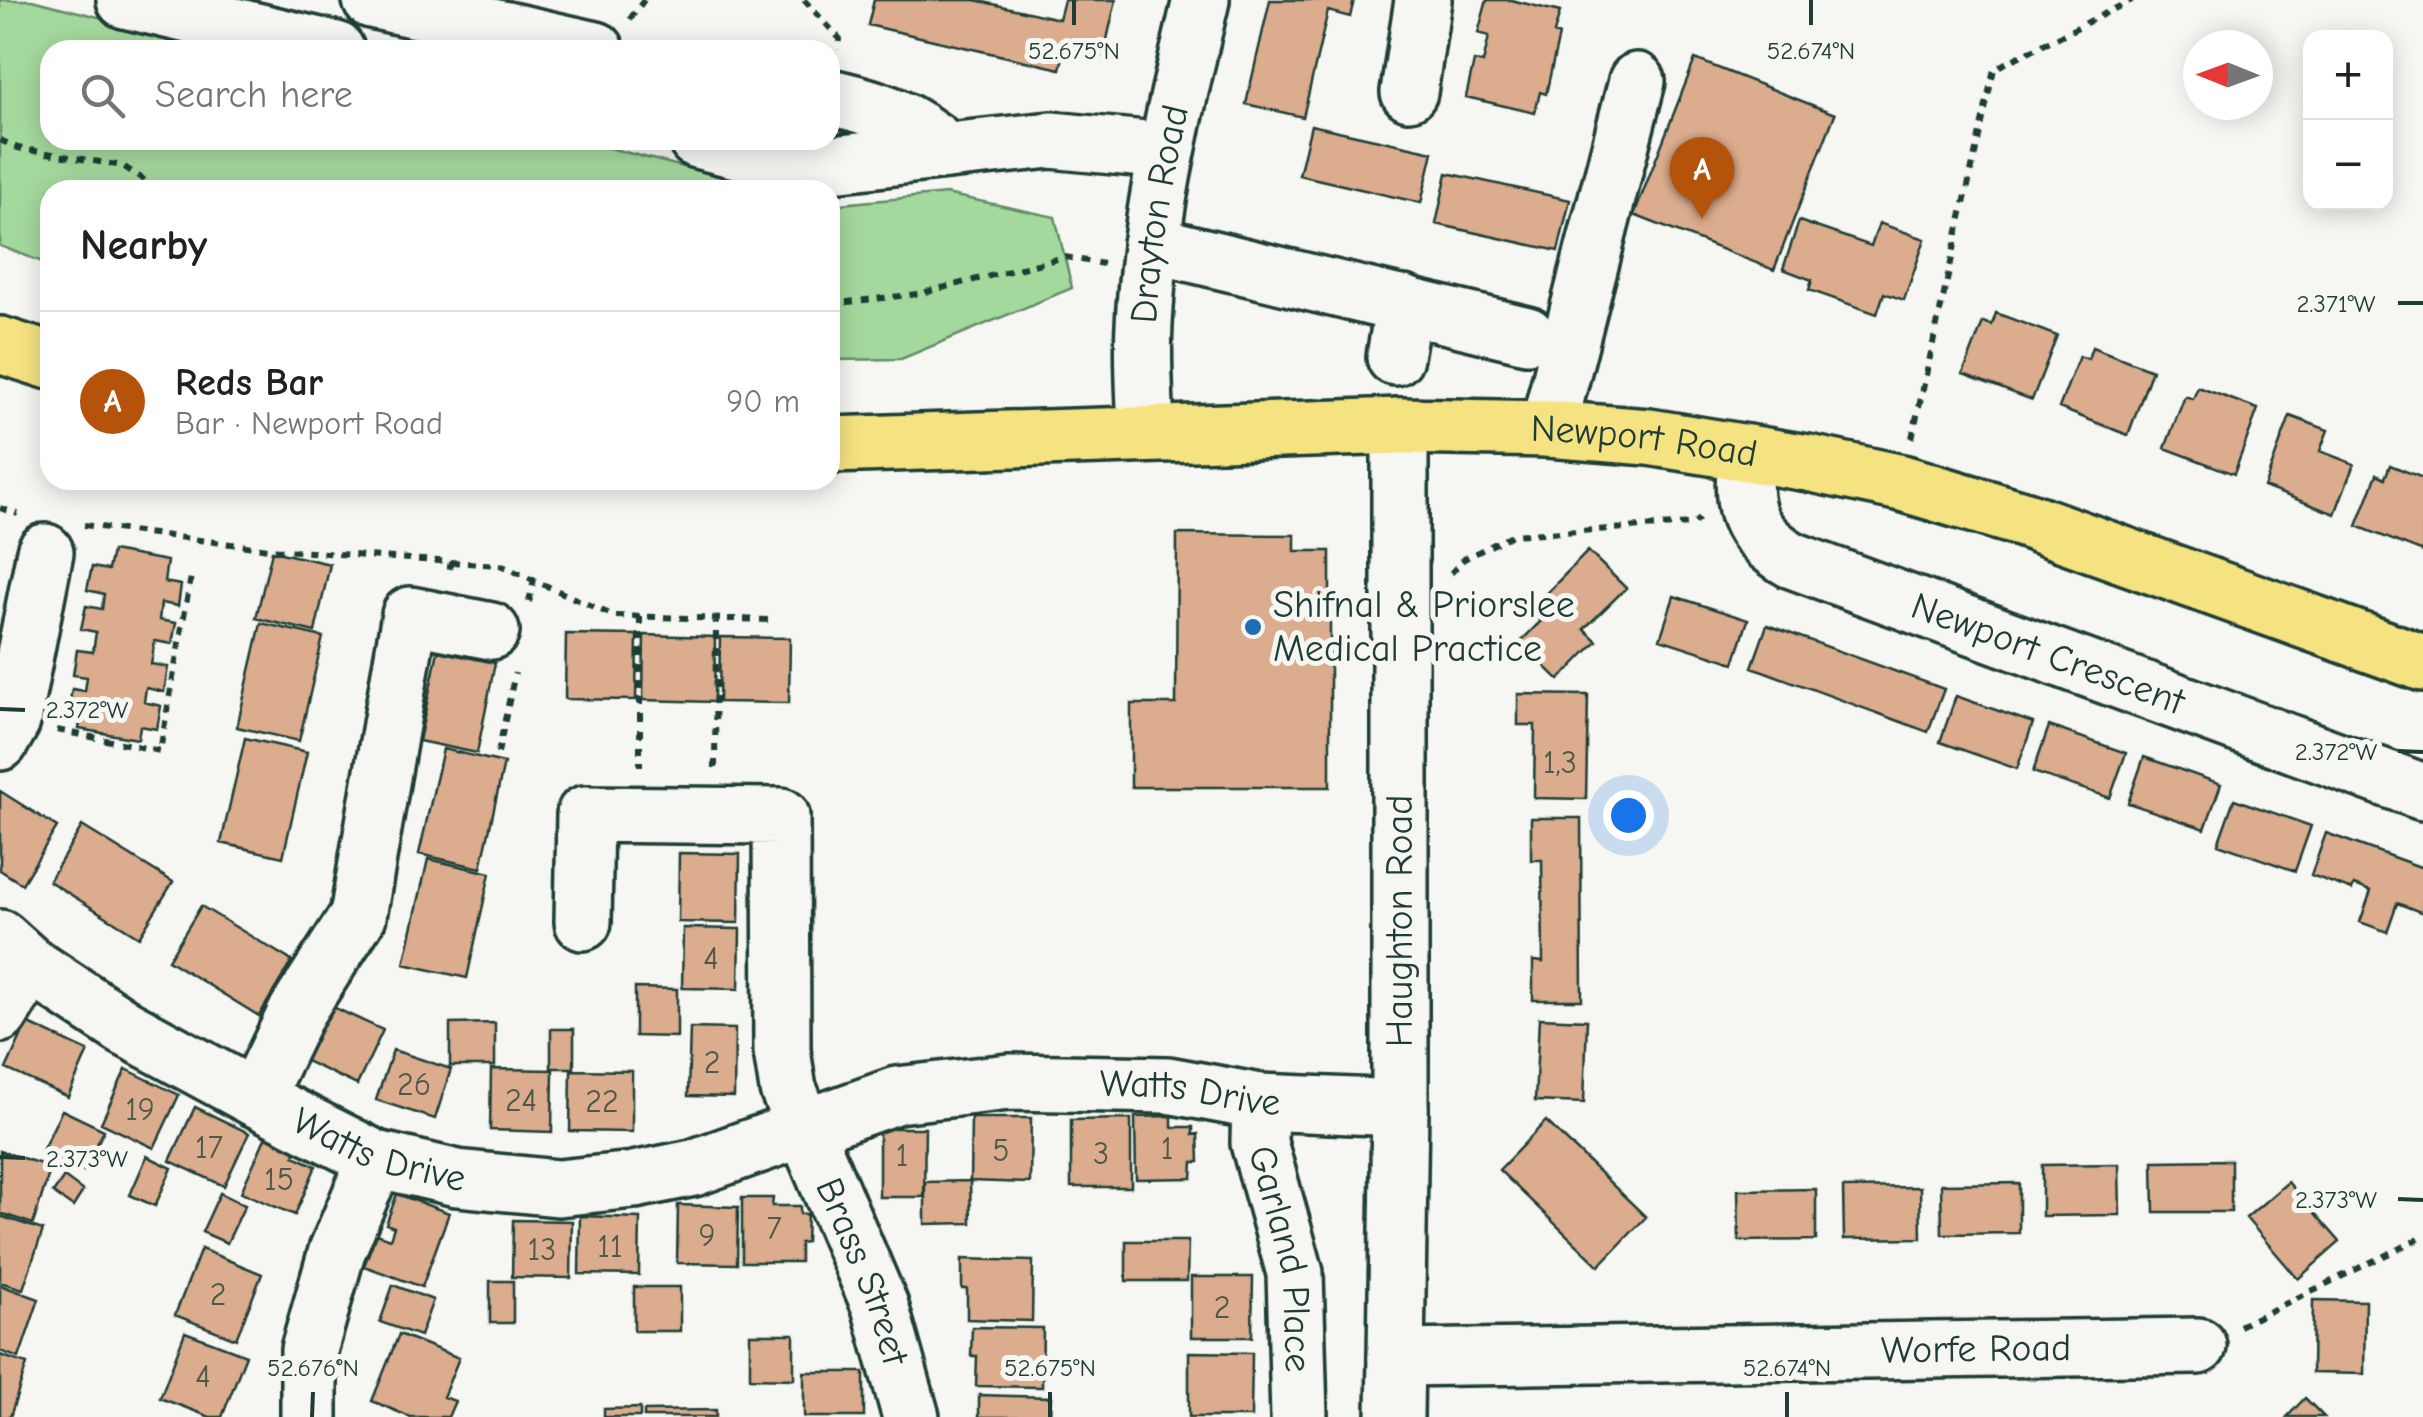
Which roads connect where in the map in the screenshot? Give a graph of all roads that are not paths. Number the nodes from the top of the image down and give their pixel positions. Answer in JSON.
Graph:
{"nodes":[{"id":1,"x":126,"y":0,"type":"edge"},
{"id":2,"x":371,"y":0,"type":"edge"},
{"id":3,"x":1200,"y":0,"type":"edge"},
{"id":4,"x":1422,"y":0,"type":"edge"},
{"id":5,"x":294,"y":40,"type":"edge"},
{"id":6,"x":551,"y":40,"type":"edge"},
{"id":7,"x":1637,"y":80,"type":"dead end"},
{"id":8,"x":1409,"y":92,"type":"dead end"},
{"id":9,"x":840,"y":100,"type":"edge"},
{"id":10,"x":737,"y":150,"type":"edge"},
{"id":11,"x":947,"y":151,"type":"junction"},
{"id":12,"x":1166,"y":151,"type":"junction"},
{"id":13,"x":1150,"y":257,"type":"junction"},
{"id":14,"x":1404,"y":304,"type":"junction"},
{"id":15,"x":1527,"y":335,"type":"dead end"},
{"id":16,"x":0,"y":345,"type":"edge"},
{"id":17,"x":40,"y":357,"type":"edge"},
{"id":18,"x":1395,"y":357,"type":"dead end"},
{"id":19,"x":1400,"y":426,"type":"junction"},
{"id":20,"x":1548,"y":429,"type":"junction"},
{"id":21,"x":1146,"y":433,"type":"junction"},
{"id":22,"x":840,"y":446,"type":"edge"},
{"id":23,"x":1745,"y":469,"type":"junction"},
{"id":24,"x":51,"y":531,"type":"road end"},
{"id":25,"x":491,"y":631,"type":"dead end"},
{"id":26,"x":2423,"y":663,"type":"edge"},
{"id":27,"x":6,"y":732,"type":"edge"},
{"id":28,"x":2423,"y":792,"type":"edge"},
{"id":29,"x":583,"y":922,"type":"dead end"},
{"id":30,"x":15,"y":952,"type":"edge"},
{"id":31,"x":0,"y":1014,"type":"edge"},
{"id":32,"x":255,"y":1098,"type":"junction"},
{"id":33,"x":1260,"y":1102,"type":"junction"},
{"id":34,"x":1400,"y":1108,"type":"junction"},
{"id":35,"x":804,"y":1128,"type":"junction"},
{"id":36,"x":376,"y":1158,"type":"junction"},
{"id":37,"x":2198,"y":1346,"type":"road end"},
{"id":38,"x":1396,"y":1358,"type":"junction"},
{"id":39,"x":309,"y":1417,"type":"edge"},
{"id":40,"x":911,"y":1417,"type":"edge"},
{"id":41,"x":1299,"y":1417,"type":"edge"},
{"id":42,"x":1395,"y":1417,"type":"edge"}],
"edges":[{"from":1,"to":5,"type":"street"},
{"from":2,"to":6,"type":"street"},
{"from":3,"to":12,"type":"street","name":"Drayton Road"},
{"from":4,"to":8,"type":"street"},
{"from":7,"to":20,"type":"street"},
{"from":9,"to":11,"type":"street"},
{"from":10,"to":11,"type":"street"},
{"from":11,"to":12,"type":"street"},
{"from":12,"to":13,"type":"street","name":"Drayton Road"},
{"from":13,"to":14,"type":"street"},
{"from":13,"to":21,"type":"street","name":"Drayton Road"},
{"from":14,"to":15,"type":"street"},
{"from":14,"to":18,"type":"street"},
{"from":16,"to":17,"type":"main road"},
{"from":19,"to":20,"type":"main road","name":"Newport Road"},
{"from":19,"to":21,"type":"main road","name":"Newport Road"},
{"from":19,"to":34,"type":"street","name":"Haughton Road"},
{"from":20,"to":23,"type":"main road","name":"Newport Road"},
{"from":21,"to":22,"type":"main road","name":"Newport Road"},
{"from":23,"to":26,"type":"main road","name":"Newport Road"},
{"from":23,"to":28,"type":"street","name":"Newport Crescent"},
{"from":24,"to":27,"type":"street"},
{"from":25,"to":32,"type":"street"},
{"from":29,"to":35,"type":"street"},
{"from":30,"to":31,"type":"street"},
{"from":30,"to":32,"type":"street","name":"Watts Drive"},
{"from":32,"to":36,"type":"street","name":"Watts Drive"},
{"from":33,"to":34,"type":"street","name":"Watts Drive"},
{"from":33,"to":35,"type":"street","name":"Watts Drive"},
{"from":33,"to":41,"type":"street","name":"Garland Place"},
{"from":34,"to":38,"type":"street","name":"Haughton Road"},
{"from":35,"to":36,"type":"street","name":"Watts Drive"},
{"from":35,"to":40,"type":"street","name":"Brass Street"},
{"from":36,"to":39,"type":"street"},
{"from":37,"to":38,"type":"street","name":"Worfe Road"},
{"from":38,"to":42,"type":"street","name":"Haughton Road"}]}
